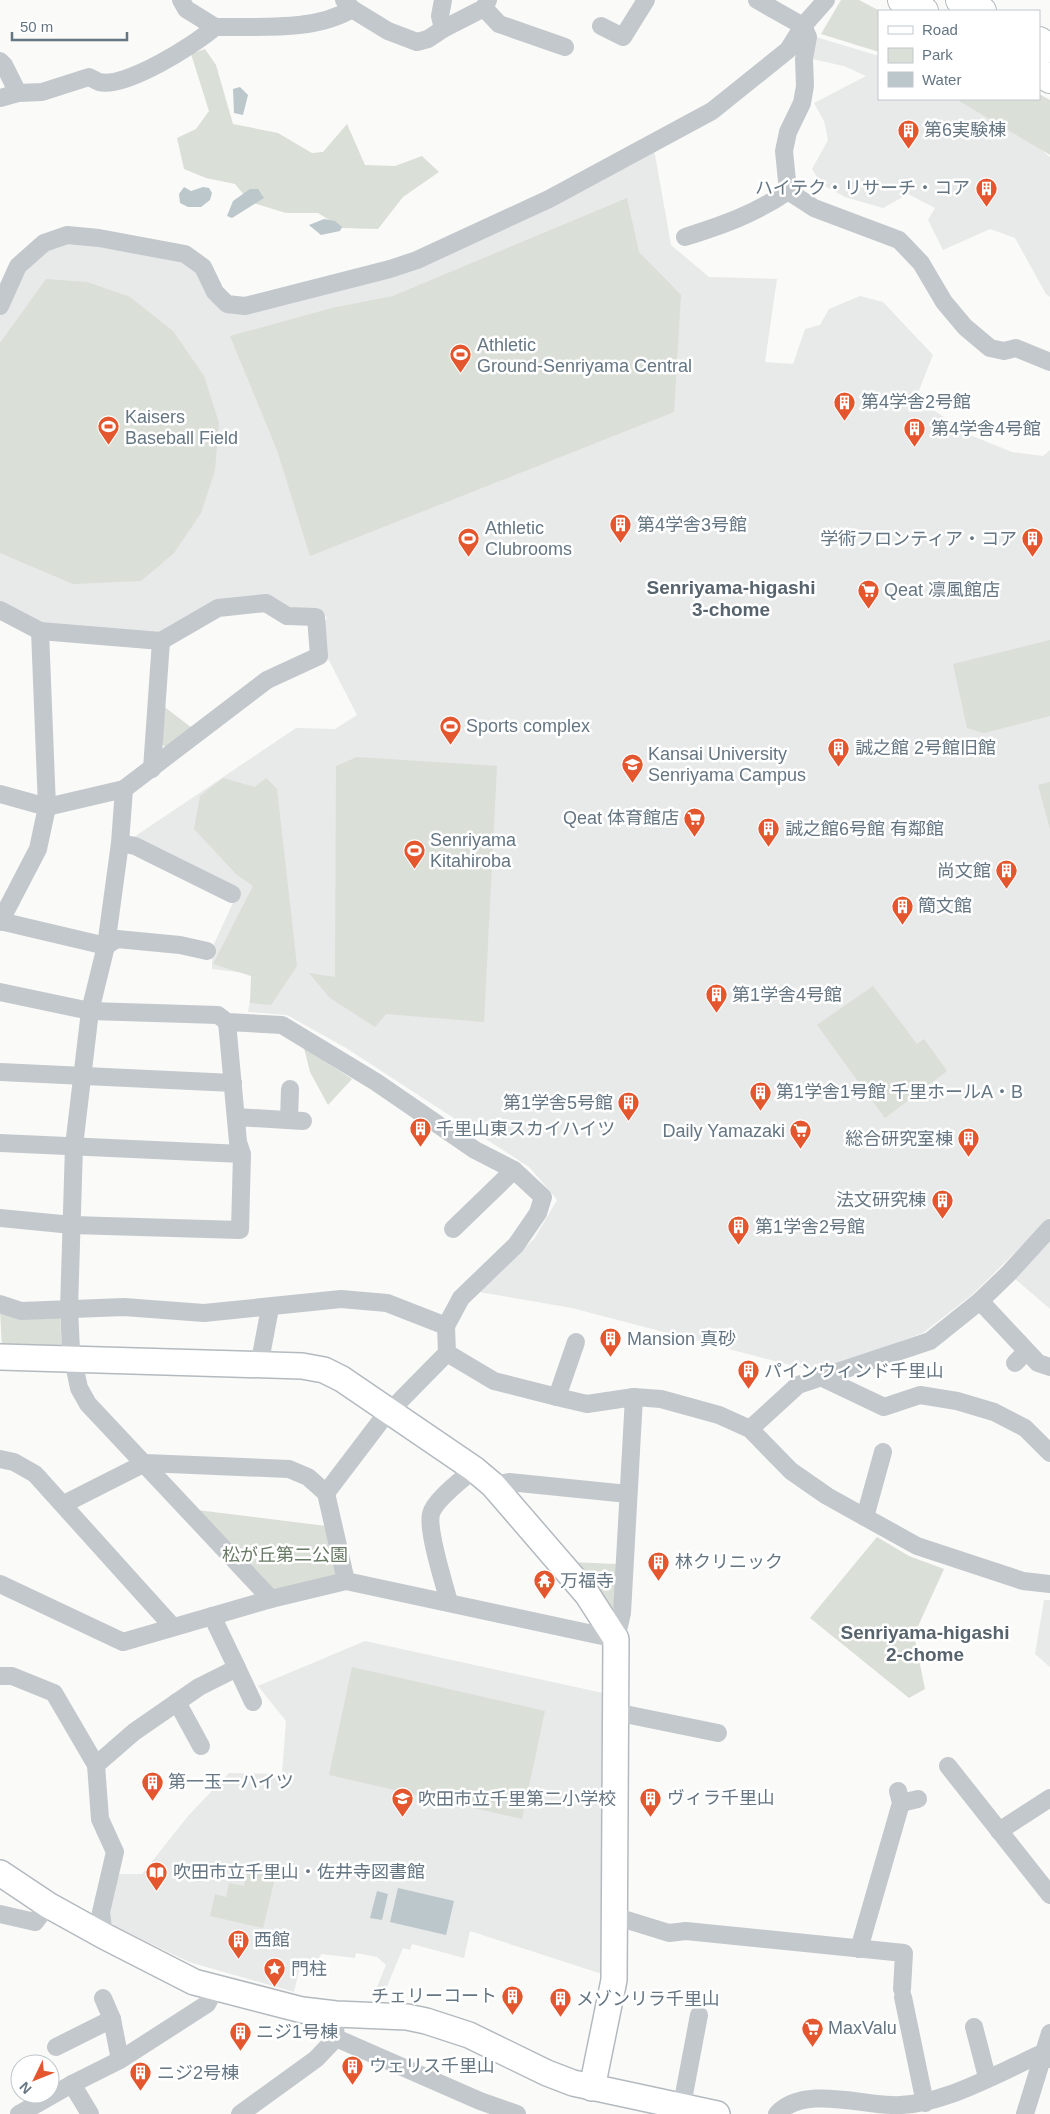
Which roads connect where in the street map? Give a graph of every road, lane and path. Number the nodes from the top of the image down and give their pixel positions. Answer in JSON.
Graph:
{"nodes":[{"id":1,"x":181,"y":0,"type":"edge"},
{"id":2,"x":443,"y":0,"type":"edge"},
{"id":3,"x":646,"y":0,"type":"edge"},
{"id":4,"x":757,"y":0,"type":"edge"},
{"id":5,"x":826,"y":0,"type":"edge"},
{"id":6,"x":902,"y":0,"type":"edge"},
{"id":7,"x":960,"y":0,"type":"edge"},
{"id":8,"x":348,"y":4,"type":"edge"},
{"id":9,"x":486,"y":4,"type":"edge"},
{"id":10,"x":922,"y":10,"type":"edge"},
{"id":11,"x":980,"y":10,"type":"edge"},
{"id":12,"x":601,"y":26,"type":"dead end"},
{"id":13,"x":803,"y":26,"type":"junction"},
{"id":14,"x":215,"y":27,"type":"junction"},
{"id":15,"x":443,"y":29,"type":"junction"},
{"id":16,"x":565,"y":47,"type":"dead end"},
{"id":17,"x":0,"y":61,"type":"edge"},
{"id":18,"x":18,"y":93,"type":"junction"},
{"id":19,"x":0,"y":98,"type":"edge"},
{"id":20,"x":788,"y":191,"type":"junction"},
{"id":21,"x":685,"y":237,"type":"dead end"},
{"id":22,"x":0,"y":306,"type":"edge"},
{"id":23,"x":1050,"y":362,"type":"edge"},
{"id":24,"x":0,"y":610,"type":"edge"},
{"id":25,"x":40,"y":631,"type":"junction"},
{"id":26,"x":161,"y":641,"type":"junction"},
{"id":27,"x":152,"y":769,"type":"junction"},
{"id":28,"x":124,"y":789,"type":"junction"},
{"id":29,"x":0,"y":794,"type":"edge"},
{"id":30,"x":47,"y":807,"type":"junction"},
{"id":31,"x":120,"y":843,"type":"junction"},
{"id":32,"x":232,"y":894,"type":"dead end"},
{"id":33,"x":0,"y":921,"type":"edge"},
{"id":34,"x":106,"y":946,"type":"junction"},
{"id":35,"x":207,"y":951,"type":"dead end"},
{"id":36,"x":0,"y":992,"type":"edge"},
{"id":37,"x":90,"y":1010,"type":"junction"},
{"id":38,"x":227,"y":1022,"type":"junction"},
{"id":39,"x":0,"y":1072,"type":"edge"},
{"id":40,"x":82,"y":1077,"type":"junction"},
{"id":41,"x":233,"y":1083,"type":"junction"},
{"id":42,"x":290,"y":1089,"type":"dead end"},
{"id":43,"x":236,"y":1117,"type":"junction"},
{"id":44,"x":0,"y":1142,"type":"edge"},
{"id":45,"x":74,"y":1146,"type":"junction"},
{"id":46,"x":242,"y":1154,"type":"junction"},
{"id":47,"x":514,"y":1170,"type":"junction"},
{"id":48,"x":0,"y":1218,"type":"edge"},
{"id":49,"x":72,"y":1225,"type":"junction"},
{"id":50,"x":1050,"y":1228,"type":"edge"},
{"id":51,"x":453,"y":1229,"type":"dead end"},
{"id":52,"x":980,"y":1301,"type":"junction"},
{"id":53,"x":0,"y":1304,"type":"edge"},
{"id":54,"x":270,"y":1308,"type":"junction"},
{"id":55,"x":70,"y":1309,"type":"junction"},
{"id":56,"x":446,"y":1326,"type":"junction"},
{"id":57,"x":576,"y":1342,"type":"dead end"},
{"id":58,"x":447,"y":1353,"type":"junction"},
{"id":59,"x":0,"y":1357,"type":"edge"},
{"id":60,"x":73,"y":1360,"type":"junction"},
{"id":61,"x":259,"y":1366,"type":"junction"},
{"id":62,"x":1050,"y":1367,"type":"edge"},
{"id":63,"x":823,"y":1378,"type":"junction"},
{"id":64,"x":557,"y":1397,"type":"junction"},
{"id":65,"x":634,"y":1397,"type":"junction"},
{"id":66,"x":389,"y":1411,"type":"junction"},
{"id":67,"x":750,"y":1429,"type":"junction"},
{"id":68,"x":883,"y":1452,"type":"dead end"},
{"id":69,"x":1050,"y":1452,"type":"edge"},
{"id":70,"x":0,"y":1459,"type":"edge"},
{"id":71,"x":145,"y":1463,"type":"junction"},
{"id":72,"x":474,"y":1469,"type":"junction"},
{"id":73,"x":493,"y":1485,"type":"junction"},
{"id":74,"x":326,"y":1493,"type":"junction"},
{"id":75,"x":628,"y":1494,"type":"junction"},
{"id":76,"x":64,"y":1504,"type":"junction"},
{"id":77,"x":865,"y":1517,"type":"junction"},
{"id":78,"x":346,"y":1581,"type":"junction"},
{"id":79,"x":0,"y":1584,"type":"edge"},
{"id":80,"x":1050,"y":1584,"type":"edge"},
{"id":81,"x":271,"y":1599,"type":"junction"},
{"id":82,"x":449,"y":1602,"type":"junction"},
{"id":83,"x":212,"y":1616,"type":"junction"},
{"id":84,"x":173,"y":1627,"type":"junction"},
{"id":85,"x":616,"y":1638,"type":"junction"},
{"id":86,"x":237,"y":1668,"type":"junction"},
{"id":87,"x":0,"y":1676,"type":"edge"},
{"id":88,"x":177,"y":1702,"type":"junction"},
{"id":89,"x":253,"y":1702,"type":"dead end"},
{"id":90,"x":616,"y":1712,"type":"junction"},
{"id":91,"x":718,"y":1732,"type":"dead end"},
{"id":92,"x":201,"y":1746,"type":"dead end"},
{"id":93,"x":96,"y":1765,"type":"junction"},
{"id":94,"x":948,"y":1766,"type":"dead end"},
{"id":95,"x":906,"y":1798,"type":"dead end"},
{"id":96,"x":1050,"y":1798,"type":"edge"},
{"id":97,"x":1000,"y":1831,"type":"junction"},
{"id":98,"x":0,"y":1873,"type":"edge"},
{"id":99,"x":1050,"y":1895,"type":"edge"},
{"id":100,"x":48,"y":1905,"type":"junction"},
{"id":101,"x":0,"y":1914,"type":"edge"},
{"id":102,"x":614,"y":1916,"type":"junction"},
{"id":103,"x":104,"y":1936,"type":"junction"},
{"id":104,"x":859,"y":1949,"type":"junction"},
{"id":105,"x":215,"y":1989,"type":"junction"},
{"id":106,"x":103,"y":1998,"type":"dead end"},
{"id":107,"x":699,"y":2015,"type":"dead end"},
{"id":108,"x":112,"y":2019,"type":"junction"},
{"id":109,"x":336,"y":2026,"type":"junction"},
{"id":110,"x":974,"y":2027,"type":"dead end"},
{"id":111,"x":1050,"y":2033,"type":"edge"},
{"id":112,"x":56,"y":2047,"type":"dead end"},
{"id":113,"x":1047,"y":2055,"type":"edge"},
{"id":114,"x":120,"y":2060,"type":"junction"},
{"id":115,"x":988,"y":2078,"type":"junction"},
{"id":116,"x":72,"y":2084,"type":"junction"},
{"id":117,"x":592,"y":2088,"type":"junction"},
{"id":118,"x":925,"y":2103,"type":"junction"},
{"id":119,"x":682,"y":2105,"type":"junction"},
{"id":120,"x":480,"y":2107,"type":"edge"},
{"id":121,"x":19,"y":2114,"type":"edge"},
{"id":122,"x":90,"y":2114,"type":"edge"},
{"id":123,"x":240,"y":2114,"type":"edge"},
{"id":124,"x":517,"y":2114,"type":"edge"},
{"id":125,"x":717,"y":2114,"type":"edge"},
{"id":126,"x":777,"y":2114,"type":"edge"},
{"id":127,"x":1025,"y":2114,"type":"edge"}],
"edges":[{"from":1,"to":14,"type":"street"},
{"from":2,"to":15,"type":"street"},
{"from":3,"to":12,"type":"street"},
{"from":4,"to":13,"type":"street"},
{"from":5,"to":13,"type":"street"},
{"from":6,"to":10,"type":"highway"},
{"from":7,"to":11,"type":"highway"},
{"from":8,"to":14,"type":"street"},
{"from":8,"to":15,"type":"street"},
{"from":9,"to":15,"type":"street"},
{"from":9,"to":16,"type":"street"},
{"from":13,"to":20,"type":"street"},
{"from":13,"to":22,"type":"street"},
{"from":14,"to":18,"type":"street"},
{"from":17,"to":18,"type":"street"},
{"from":18,"to":19,"type":"street"},
{"from":20,"to":21,"type":"street"},
{"from":20,"to":23,"type":"street"},
{"from":24,"to":25,"type":"street"},
{"from":25,"to":26,"type":"street"},
{"from":25,"to":30,"type":"street"},
{"from":26,"to":27,"type":"street"},
{"from":26,"to":27,"type":"street"},
{"from":27,"to":28,"type":"street"},
{"from":28,"to":30,"type":"street"},
{"from":28,"to":31,"type":"street"},
{"from":29,"to":30,"type":"street"},
{"from":30,"to":33,"type":"street"},
{"from":31,"to":32,"type":"street"},
{"from":31,"to":34,"type":"street"},
{"from":33,"to":34,"type":"street"},
{"from":34,"to":35,"type":"street"},
{"from":34,"to":37,"type":"street"},
{"from":36,"to":37,"type":"street"},
{"from":37,"to":38,"type":"street"},
{"from":37,"to":40,"type":"street"},
{"from":38,"to":41,"type":"street"},
{"from":38,"to":47,"type":"street"},
{"from":39,"to":40,"type":"street"},
{"from":40,"to":41,"type":"street"},
{"from":40,"to":45,"type":"street"},
{"from":41,"to":43,"type":"street"},
{"from":42,"to":43,"type":"street"},
{"from":43,"to":46,"type":"street"},
{"from":44,"to":45,"type":"street"},
{"from":45,"to":46,"type":"street"},
{"from":45,"to":49,"type":"street"},
{"from":46,"to":49,"type":"street"},
{"from":47,"to":51,"type":"street"},
{"from":47,"to":56,"type":"street"},
{"from":48,"to":49,"type":"street"},
{"from":49,"to":55,"type":"street"},
{"from":50,"to":52,"type":"street"},
{"from":52,"to":62,"type":"street"},
{"from":52,"to":63,"type":"street"},
{"from":53,"to":55,"type":"street"},
{"from":54,"to":55,"type":"street"},
{"from":54,"to":56,"type":"street"},
{"from":54,"to":61,"type":"street"},
{"from":55,"to":60,"type":"street"},
{"from":56,"to":58,"type":"street"},
{"from":57,"to":64,"type":"street"},
{"from":58,"to":64,"type":"street"},
{"from":58,"to":66,"type":"street"},
{"from":59,"to":60,"type":"street"},
{"from":60,"to":61,"type":"street"},
{"from":60,"to":71,"type":"street"},
{"from":61,"to":66,"type":"street"},
{"from":63,"to":67,"type":"street"},
{"from":63,"to":69,"type":"street"},
{"from":64,"to":65,"type":"street"},
{"from":65,"to":67,"type":"street"},
{"from":65,"to":75,"type":"street"},
{"from":66,"to":72,"type":"street"},
{"from":66,"to":74,"type":"street"},
{"from":67,"to":77,"type":"street"},
{"from":68,"to":77,"type":"street"},
{"from":70,"to":76,"type":"street"},
{"from":71,"to":74,"type":"street"},
{"from":71,"to":76,"type":"street"},
{"from":71,"to":81,"type":"street"},
{"from":72,"to":73,"type":"street"},
{"from":72,"to":82,"type":"street"},
{"from":73,"to":75,"type":"street"},
{"from":73,"to":85,"type":"street"},
{"from":74,"to":78,"type":"street"},
{"from":75,"to":85,"type":"street"},
{"from":76,"to":84,"type":"street"},
{"from":77,"to":80,"type":"street"},
{"from":78,"to":81,"type":"street"},
{"from":78,"to":82,"type":"street"},
{"from":79,"to":84,"type":"street"},
{"from":81,"to":83,"type":"street"},
{"from":82,"to":85,"type":"street"},
{"from":83,"to":84,"type":"street"},
{"from":83,"to":86,"type":"street"},
{"from":85,"to":90,"type":"street"},
{"from":86,"to":88,"type":"street"},
{"from":86,"to":89,"type":"street"},
{"from":87,"to":93,"type":"street"},
{"from":88,"to":92,"type":"street"},
{"from":88,"to":93,"type":"street"},
{"from":90,"to":91,"type":"street"},
{"from":90,"to":102,"type":"street"},
{"from":93,"to":103,"type":"street"},
{"from":94,"to":97,"type":"street"},
{"from":95,"to":104,"type":"street"},
{"from":96,"to":97,"type":"street"},
{"from":97,"to":99,"type":"street"},
{"from":98,"to":100,"type":"street"},
{"from":100,"to":101,"type":"street"},
{"from":100,"to":103,"type":"street"},
{"from":102,"to":104,"type":"street"},
{"from":102,"to":117,"type":"street"},
{"from":103,"to":105,"type":"street"},
{"from":104,"to":118,"type":"street"},
{"from":105,"to":109,"type":"street"},
{"from":105,"to":114,"type":"street"},
{"from":106,"to":108,"type":"street"},
{"from":107,"to":119,"type":"street"},
{"from":108,"to":112,"type":"street"},
{"from":108,"to":114,"type":"street"},
{"from":109,"to":117,"type":"street"},
{"from":109,"to":120,"type":"street"},
{"from":109,"to":123,"type":"street"},
{"from":110,"to":115,"type":"street"},
{"from":111,"to":113,"type":"street"},
{"from":113,"to":115,"type":"street"},
{"from":113,"to":127,"type":"street"},
{"from":114,"to":116,"type":"street"},
{"from":115,"to":118,"type":"street"},
{"from":116,"to":121,"type":"street"},
{"from":116,"to":122,"type":"street"},
{"from":117,"to":119,"type":"street"},
{"from":118,"to":126,"type":"street"},
{"from":119,"to":125,"type":"street"},
{"from":120,"to":124,"type":"street"}]}
